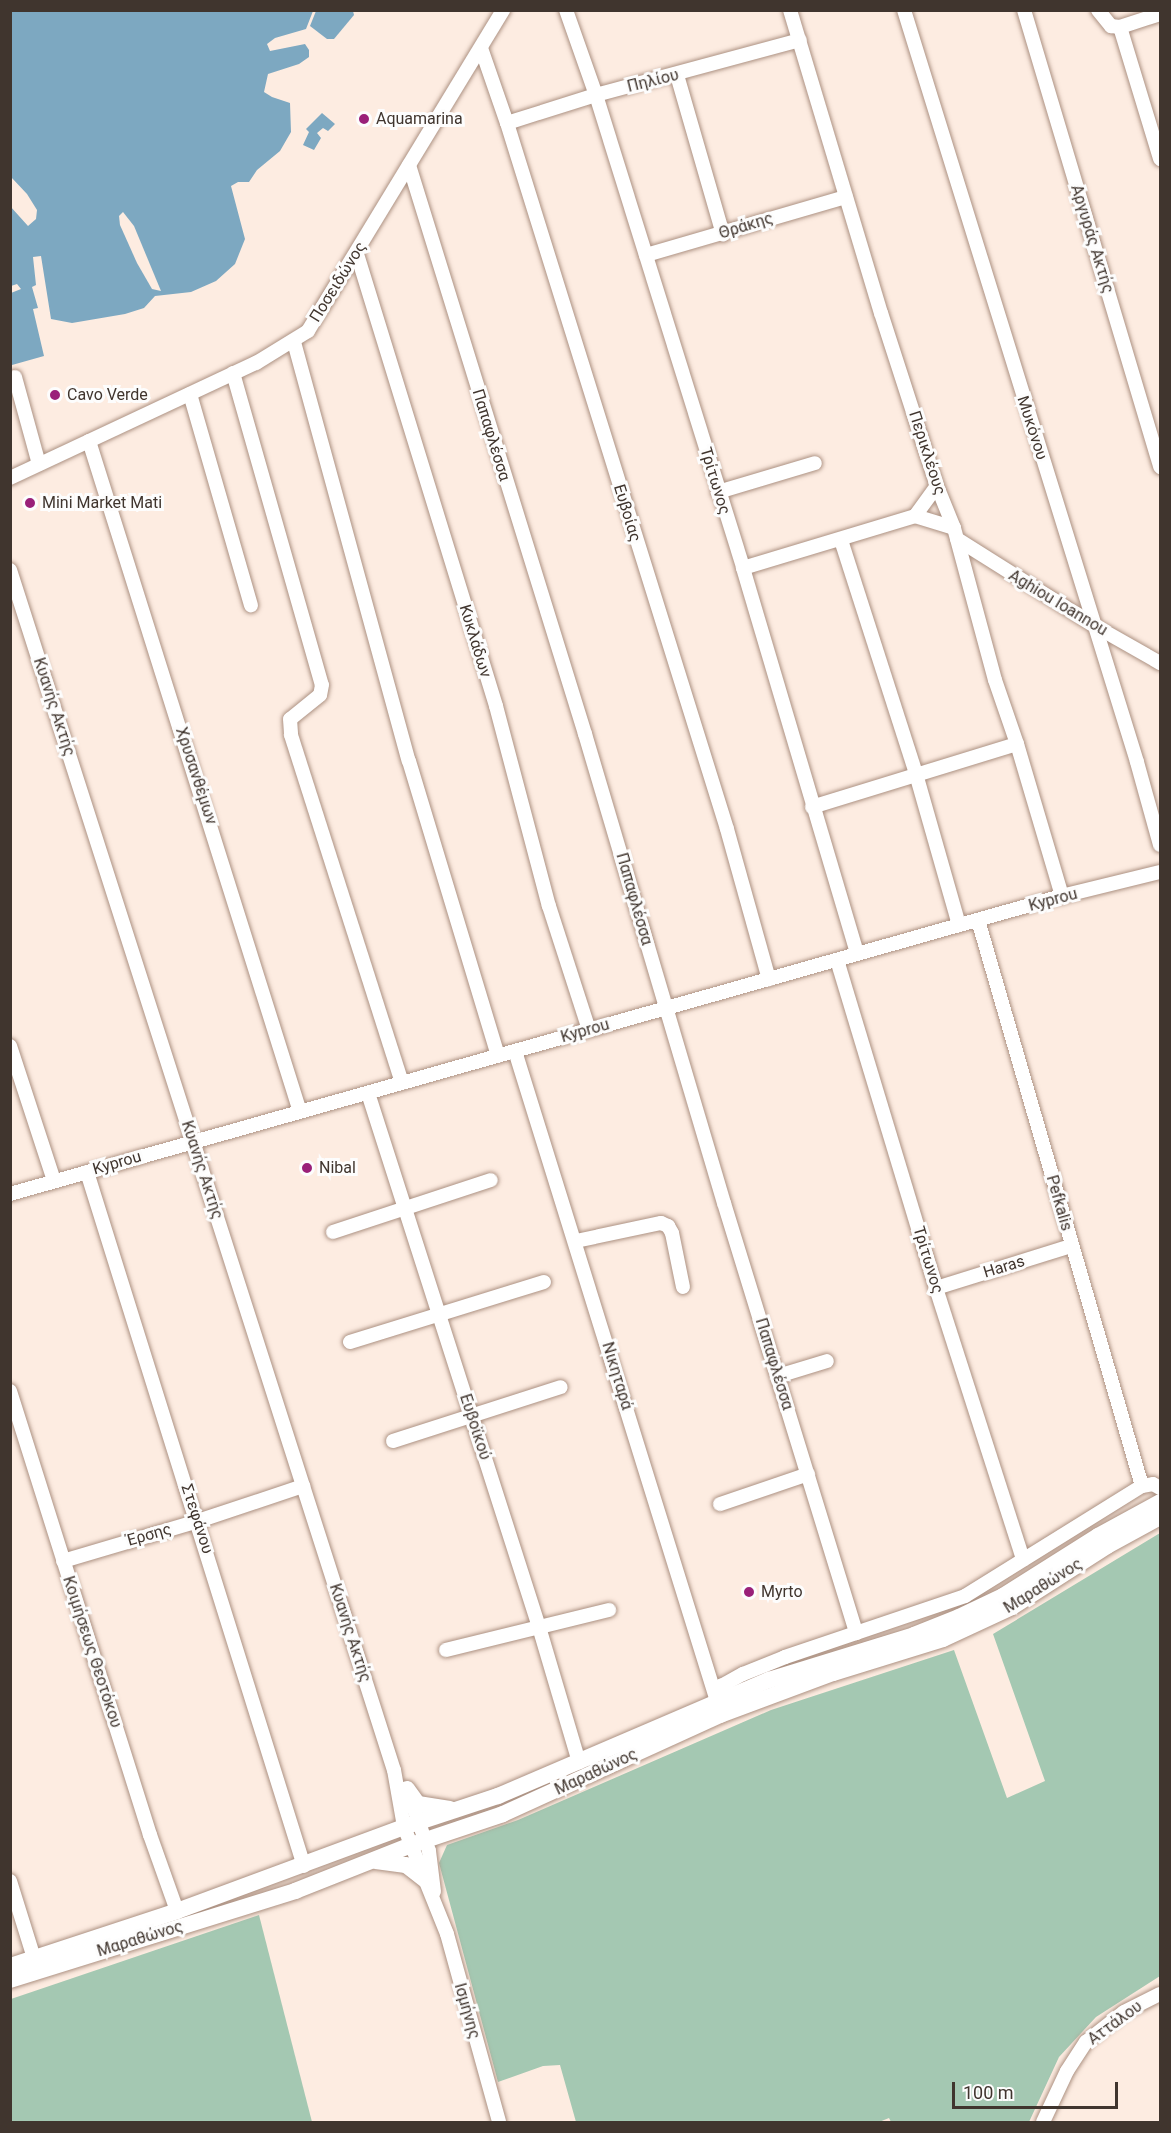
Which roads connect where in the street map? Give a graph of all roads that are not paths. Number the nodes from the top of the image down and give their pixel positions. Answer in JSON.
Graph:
{"nodes":[{"id":1,"x":503,"y":10,"type":"edge"},
{"id":2,"x":566,"y":10,"type":"edge"},
{"id":3,"x":790,"y":10,"type":"edge"},
{"id":4,"x":904,"y":10,"type":"edge"},
{"id":5,"x":1024,"y":10,"type":"edge"},
{"id":6,"x":1098,"y":10,"type":"edge"},
{"id":7,"x":1161,"y":14,"type":"edge"},
{"id":8,"x":1120,"y":27,"type":"junction"},
{"id":9,"x":800,"y":40,"type":"junction"},
{"id":10,"x":481,"y":48,"type":"junction"},
{"id":11,"x":677,"y":75,"type":"junction"},
{"id":12,"x":597,"y":95,"type":"junction"},
{"id":13,"x":507,"y":123,"type":"junction"},
{"id":14,"x":1161,"y":159,"type":"edge"},
{"id":15,"x":409,"y":165,"type":"junction"},
{"id":16,"x":846,"y":197,"type":"junction"},
{"id":17,"x":723,"y":234,"type":"junction"},
{"id":18,"x":357,"y":254,"type":"junction"},
{"id":19,"x":646,"y":255,"type":"junction"},
{"id":20,"x":294,"y":342,"type":"junction"},
{"id":21,"x":233,"y":373,"type":"junction"},
{"id":22,"x":15,"y":377,"type":"dead end"},
{"id":23,"x":189,"y":394,"type":"junction"},
{"id":24,"x":89,"y":441,"type":"junction"},
{"id":25,"x":815,"y":463,"type":"dead end"},
{"id":26,"x":39,"y":464,"type":"junction"},
{"id":27,"x":1161,"y":467,"type":"edge"},
{"id":28,"x":10,"y":478,"type":"edge"},
{"id":29,"x":936,"y":486,"type":"junction"},
{"id":30,"x":718,"y":492,"type":"junction"},
{"id":31,"x":915,"y":516,"type":"junction"},
{"id":32,"x":955,"y":534,"type":"junction"},
{"id":33,"x":841,"y":540,"type":"junction"},
{"id":34,"x":743,"y":568,"type":"junction"},
{"id":35,"x":10,"y":570,"type":"edge"},
{"id":36,"x":251,"y":605,"type":"dead end"},
{"id":37,"x":1095,"y":626,"type":"junction"},
{"id":38,"x":1161,"y":663,"type":"edge"},
{"id":39,"x":1017,"y":744,"type":"junction"},
{"id":40,"x":916,"y":774,"type":"junction"},
{"id":41,"x":812,"y":807,"type":"junction"},
{"id":42,"x":1161,"y":845,"type":"edge"},
{"id":43,"x":1159,"y":878,"type":"edge"},
{"id":44,"x":1062,"y":896,"type":"junction"},
{"id":45,"x":978,"y":920,"type":"junction"},
{"id":46,"x":959,"y":926,"type":"junction"},
{"id":47,"x":857,"y":954,"type":"junction"},
{"id":48,"x":837,"y":960,"type":"junction"},
{"id":49,"x":769,"y":979,"type":"junction"},
{"id":50,"x":666,"y":1008,"type":"junction"},
{"id":51,"x":589,"y":1030,"type":"junction"},
{"id":52,"x":10,"y":1046,"type":"edge"},
{"id":53,"x":515,"y":1051,"type":"junction"},
{"id":54,"x":498,"y":1056,"type":"junction"},
{"id":55,"x":402,"y":1083,"type":"junction"},
{"id":56,"x":368,"y":1093,"type":"junction"},
{"id":57,"x":300,"y":1112,"type":"junction"},
{"id":58,"x":193,"y":1142,"type":"junction"},
{"id":59,"x":87,"y":1172,"type":"junction"},
{"id":60,"x":491,"y":1180,"type":"dead end"},
{"id":61,"x":54,"y":1182,"type":"junction"},
{"id":62,"x":10,"y":1194,"type":"edge"},
{"id":63,"x":405,"y":1208,"type":"junction"},
{"id":64,"x":333,"y":1233,"type":"dead end"},
{"id":65,"x":576,"y":1241,"type":"junction"},
{"id":66,"x":1071,"y":1246,"type":"junction"},
{"id":67,"x":544,"y":1282,"type":"dead end"},
{"id":68,"x":683,"y":1287,"type":"dead end"},
{"id":69,"x":936,"y":1288,"type":"junction"},
{"id":70,"x":439,"y":1315,"type":"junction"},
{"id":71,"x":350,"y":1342,"type":"dead end"},
{"id":72,"x":827,"y":1361,"type":"dead end"},
{"id":73,"x":778,"y":1376,"type":"junction"},
{"id":74,"x":561,"y":1387,"type":"dead end"},
{"id":75,"x":10,"y":1391,"type":"edge"},
{"id":76,"x":472,"y":1417,"type":"junction"},
{"id":77,"x":393,"y":1441,"type":"dead end"},
{"id":78,"x":808,"y":1474,"type":"junction"},
{"id":79,"x":303,"y":1486,"type":"junction"},
{"id":80,"x":1142,"y":1486,"type":"junction"},
{"id":81,"x":1161,"y":1488,"type":"edge"},
{"id":82,"x":1161,"y":1502,"type":"edge"},
{"id":83,"x":720,"y":1504,"type":"dead end"},
{"id":84,"x":1161,"y":1517,"type":"edge"},
{"id":85,"x":198,"y":1521,"type":"junction"},
{"id":86,"x":1023,"y":1559,"type":"junction"},
{"id":87,"x":63,"y":1561,"type":"junction"},
{"id":88,"x":609,"y":1610,"type":"dead end"},
{"id":89,"x":539,"y":1627,"type":"junction"},
{"id":90,"x":856,"y":1634,"type":"junction"},
{"id":91,"x":446,"y":1650,"type":"dead end"},
{"id":92,"x":717,"y":1701,"type":"junction"},
{"id":93,"x":579,"y":1762,"type":"junction"},
{"id":94,"x":394,"y":1770,"type":"junction"},
{"id":95,"x":407,"y":1789,"type":"junction"},
{"id":96,"x":462,"y":1809,"type":"junction"},
{"id":97,"x":412,"y":1825,"type":"junction"},
{"id":98,"x":418,"y":1843,"type":"junction"},
{"id":99,"x":372,"y":1861,"type":"junction"},
{"id":100,"x":304,"y":1866,"type":"junction"},
{"id":101,"x":425,"y":1880,"type":"junction"},
{"id":102,"x":10,"y":1881,"type":"edge"},
{"id":103,"x":435,"y":1900,"type":"junction"},
{"id":104,"x":177,"y":1911,"type":"junction"},
{"id":105,"x":34,"y":1958,"type":"junction"},
{"id":106,"x":10,"y":1965,"type":"edge"},
{"id":107,"x":10,"y":1980,"type":"edge"},
{"id":108,"x":1161,"y":1994,"type":"edge"},
{"id":109,"x":499,"y":2122,"type":"edge"},
{"id":110,"x":1043,"y":2122,"type":"edge"}],
"edges":[{"from":1,"to":10,"type":"street","name":"Ποσειδώνος"},
{"from":2,"to":12,"type":"street","name":"Τρίτωνος"},
{"from":3,"to":9,"type":"street","name":"Περικλέους"},
{"from":4,"to":37,"type":"street","name":"Μυκόνου"},
{"from":5,"to":27,"type":"street","name":"Αργυράς Ακτής"},
{"from":6,"to":8,"type":"street"},
{"from":7,"to":8,"type":"street"},
{"from":8,"to":14,"type":"street"},
{"from":9,"to":11,"type":"street","name":"Πηλίου"},
{"from":9,"to":16,"type":"street","name":"Περικλέους"},
{"from":10,"to":13,"type":"street","name":"Ευβοίας"},
{"from":10,"to":15,"type":"street","name":"Ποσειδώνος"},
{"from":11,"to":12,"type":"street","name":"Πηλίου"},
{"from":11,"to":17,"type":"street"},
{"from":12,"to":13,"type":"street","name":"Πηλίου"},
{"from":12,"to":19,"type":"street","name":"Τρίτωνος"},
{"from":13,"to":49,"type":"street","name":"Ευβοίας"},
{"from":15,"to":18,"type":"street","name":"Ποσειδώνος"},
{"from":15,"to":50,"type":"street","name":"Παπαφλέσσα"},
{"from":16,"to":17,"type":"street","name":"Θράκης"},
{"from":16,"to":29,"type":"street","name":"Περικλέους"},
{"from":17,"to":19,"type":"street","name":"Θράκης"},
{"from":18,"to":20,"type":"street","name":"Ποσειδώνος"},
{"from":18,"to":51,"type":"street","name":"Κυκλάδων"},
{"from":19,"to":30,"type":"street","name":"Τρίτωνος"},
{"from":20,"to":21,"type":"street","name":"Ποσειδώνος"},
{"from":20,"to":54,"type":"street"},
{"from":21,"to":23,"type":"street","name":"Ποσειδώνος"},
{"from":21,"to":55,"type":"street"},
{"from":22,"to":26,"type":"street"},
{"from":23,"to":24,"type":"street","name":"Ποσειδώνος"},
{"from":23,"to":36,"type":"street"},
{"from":24,"to":26,"type":"street","name":"Ποσειδώνος"},
{"from":24,"to":57,"type":"street","name":"Χρυσανθέμων"},
{"from":25,"to":30,"type":"street"},
{"from":26,"to":28,"type":"street","name":"Ποσειδώνος"},
{"from":29,"to":31,"type":"street"},
{"from":29,"to":32,"type":"street","name":"Περικλέους"},
{"from":30,"to":34,"type":"street","name":"Τρίτωνος"},
{"from":31,"to":32,"type":"street","name":"Aghiou Ioannou"},
{"from":31,"to":33,"type":"street"},
{"from":32,"to":37,"type":"street","name":"Aghiou Ioannou"},
{"from":32,"to":39,"type":"street","name":"Περικλέους"},
{"from":33,"to":34,"type":"street"},
{"from":33,"to":40,"type":"street"},
{"from":34,"to":41,"type":"street","name":"Τρίτωνος"},
{"from":35,"to":58,"type":"street","name":"Κυανής Ακτής"},
{"from":37,"to":38,"type":"street","name":"Aghiou Ioannou"},
{"from":37,"to":42,"type":"street","name":"Μυκόνου"},
{"from":39,"to":40,"type":"street"},
{"from":39,"to":44,"type":"street","name":"Περικλέους"},
{"from":40,"to":41,"type":"street"},
{"from":40,"to":46,"type":"street"},
{"from":41,"to":47,"type":"street","name":"Τρίτωνος"},
{"from":43,"to":44,"type":"street","name":"Kyprou"},
{"from":44,"to":45,"type":"street","name":"Kyprou"},
{"from":45,"to":46,"type":"street","name":"Kyprou"},
{"from":45,"to":66,"type":"street","name":"Pefkalis"},
{"from":46,"to":47,"type":"street","name":"Kyprou"},
{"from":47,"to":48,"type":"street","name":"Kyprou"},
{"from":48,"to":49,"type":"street","name":"Kyprou"},
{"from":48,"to":69,"type":"street","name":"Τρίτωνος"},
{"from":49,"to":50,"type":"street","name":"Kyprou"},
{"from":50,"to":51,"type":"street","name":"Kyprou"},
{"from":50,"to":73,"type":"street","name":"Παπαφλέσσα"},
{"from":51,"to":53,"type":"street","name":"Kyprou"},
{"from":52,"to":61,"type":"street"},
{"from":53,"to":54,"type":"street","name":"Kyprou"},
{"from":53,"to":65,"type":"street","name":"Νικηταρά"},
{"from":54,"to":55,"type":"street","name":"Kyprou"},
{"from":55,"to":56,"type":"street","name":"Kyprou"},
{"from":56,"to":57,"type":"street","name":"Kyprou"},
{"from":56,"to":63,"type":"street","name":"Ευβοϊκού"},
{"from":57,"to":58,"type":"street","name":"Kyprou"},
{"from":58,"to":59,"type":"street","name":"Kyprou"},
{"from":58,"to":79,"type":"street","name":"Κυανής Ακτής"},
{"from":59,"to":61,"type":"street","name":"Kyprou"},
{"from":59,"to":85,"type":"street","name":"Στεφάνου"},
{"from":60,"to":63,"type":"street"},
{"from":61,"to":62,"type":"street","name":"Kyprou"},
{"from":63,"to":64,"type":"street"},
{"from":63,"to":70,"type":"street","name":"Ευβοϊκού"},
{"from":65,"to":68,"type":"street"},
{"from":65,"to":92,"type":"street","name":"Νικηταρά"},
{"from":66,"to":69,"type":"street","name":"Haras"},
{"from":66,"to":80,"type":"street","name":"Pefkalis"},
{"from":67,"to":70,"type":"street"},
{"from":69,"to":86,"type":"street","name":"Τρίτωνος"},
{"from":70,"to":71,"type":"street"},
{"from":70,"to":76,"type":"street","name":"Ευβοϊκού"},
{"from":72,"to":73,"type":"street"},
{"from":73,"to":78,"type":"street","name":"Παπαφλέσσα"},
{"from":74,"to":76,"type":"street"},
{"from":75,"to":87,"type":"street","name":"Κοιμήσεως Θεοτόκου"},
{"from":76,"to":77,"type":"street"},
{"from":76,"to":89,"type":"street","name":"Ευβοϊκού"},
{"from":78,"to":83,"type":"street"},
{"from":78,"to":90,"type":"street","name":"Παπαφλέσσα"},
{"from":79,"to":85,"type":"street","name":"Έρσης"},
{"from":79,"to":94,"type":"street","name":"Κυανής Ακτής"},
{"from":80,"to":81,"type":"street"},
{"from":80,"to":86,"type":"street"},
{"from":82,"to":92,"type":"main road","name":"Μαραθώνος"},
{"from":84,"to":98,"type":"main road","name":"Μαραθώνος"},
{"from":85,"to":87,"type":"street","name":"Έρσης"},
{"from":85,"to":100,"type":"street","name":"Στεφάνου"},
{"from":86,"to":90,"type":"street"},
{"from":87,"to":104,"type":"street","name":"Κοιμήσεως Θεοτόκου"},
{"from":88,"to":89,"type":"street"},
{"from":89,"to":91,"type":"street"},
{"from":89,"to":93,"type":"street","name":"Ευβοϊκού"},
{"from":90,"to":92,"type":"street"},
{"from":92,"to":93,"type":"main road","name":"Μαραθώνος"},
{"from":93,"to":96,"type":"main road","name":"Μαραθώνος"},
{"from":94,"to":95,"type":"street","name":"Κυανής Ακτής"},
{"from":94,"to":97,"type":"street","name":"Κυανής Ακτής"},
{"from":95,"to":96,"type":"main road"},
{"from":95,"to":97,"type":"street","name":"Κυανής Ακτής"},
{"from":96,"to":97,"type":"main road","name":"Μαραθώνος"},
{"from":97,"to":98,"type":"street"},
{"from":97,"to":100,"type":"main road","name":"Μαραθώνος"},
{"from":98,"to":99,"type":"main road","name":"Μαραθώνος"},
{"from":98,"to":101,"type":"street"},
{"from":98,"to":103,"type":"street"},
{"from":99,"to":101,"type":"main road"},
{"from":99,"to":107,"type":"main road","name":"Μαραθώνος"},
{"from":100,"to":104,"type":"main road","name":"Μαραθώνος"},
{"from":101,"to":103,"type":"street"},
{"from":102,"to":105,"type":"street"},
{"from":103,"to":109,"type":"street","name":"Ισμήνης"},
{"from":104,"to":105,"type":"main road","name":"Μαραθώνος"},
{"from":105,"to":106,"type":"main road","name":"Μαραθώνος"},
{"from":108,"to":110,"type":"street","name":"Αττάλου"}]}
